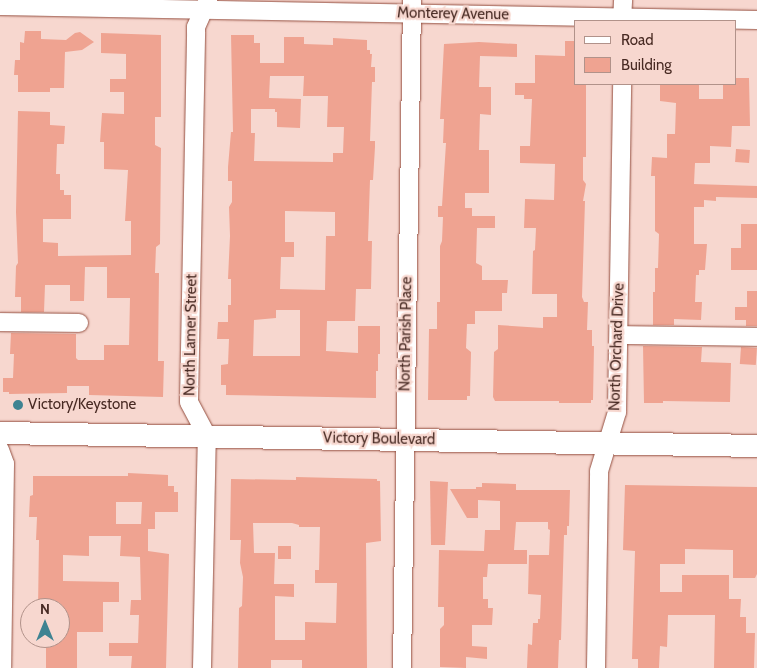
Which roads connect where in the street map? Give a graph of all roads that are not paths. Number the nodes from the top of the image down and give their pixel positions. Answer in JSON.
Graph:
{"nodes":[{"id":1,"x":623,"y":0,"type":"edge"},
{"id":2,"x":9,"y":4,"type":"edge"},
{"id":3,"x":206,"y":5,"type":"edge"},
{"id":4,"x":412,"y":7,"type":"edge"},
{"id":5,"x":622,"y":20,"type":"edge"},
{"id":6,"x":757,"y":20,"type":"edge"},
{"id":7,"x":622,"y":85,"type":"edge"},
{"id":8,"x":0,"y":322,"type":"edge"},
{"id":9,"x":79,"y":323,"type":"dead end"},
{"id":10,"x":619,"y":335,"type":"junction"},
{"id":11,"x":757,"y":337,"type":"edge"},
{"id":12,"x":0,"y":433,"type":"edge"},
{"id":13,"x":207,"y":436,"type":"junction"},
{"id":14,"x":406,"y":440,"type":"junction"},
{"id":15,"x":608,"y":443,"type":"junction"},
{"id":16,"x":757,"y":446,"type":"edge"},
{"id":17,"x":0,"y":450,"type":"edge"},
{"id":18,"x":2,"y":668,"type":"edge"},
{"id":19,"x":202,"y":668,"type":"edge"},
{"id":20,"x":402,"y":668,"type":"edge"},
{"id":21,"x":596,"y":668,"type":"edge"}],
"edges":[{"from":1,"to":5,"type":"street"},
{"from":2,"to":3,"type":"street","name":"Monterey Avenue"},
{"from":3,"to":4,"type":"street","name":"Monterey Avenue"},
{"from":3,"to":13,"type":"street","name":"North Lamer Street"},
{"from":4,"to":5,"type":"street","name":"Monterey Avenue"},
{"from":4,"to":14,"type":"street","name":"North Parish Place"},
{"from":5,"to":6,"type":"street","name":"Monterey Avenue"},
{"from":7,"to":10,"type":"street","name":"North Orchard Drive"},
{"from":8,"to":9,"type":"street"},
{"from":10,"to":11,"type":"street"},
{"from":10,"to":15,"type":"street","name":"North Orchard Drive"},
{"from":12,"to":13,"type":"main road","name":"Victory Boulevard"},
{"from":13,"to":14,"type":"main road","name":"Victory Boulevard"},
{"from":13,"to":19,"type":"street","name":"North Lamer Street"},
{"from":14,"to":15,"type":"main road","name":"Victory Boulevard"},
{"from":14,"to":20,"type":"street","name":"North Parish Place"},
{"from":15,"to":16,"type":"main road","name":"Victory Boulevard"},
{"from":15,"to":21,"type":"street","name":"North Orchard Drive"},
{"from":17,"to":18,"type":"street"}]}
